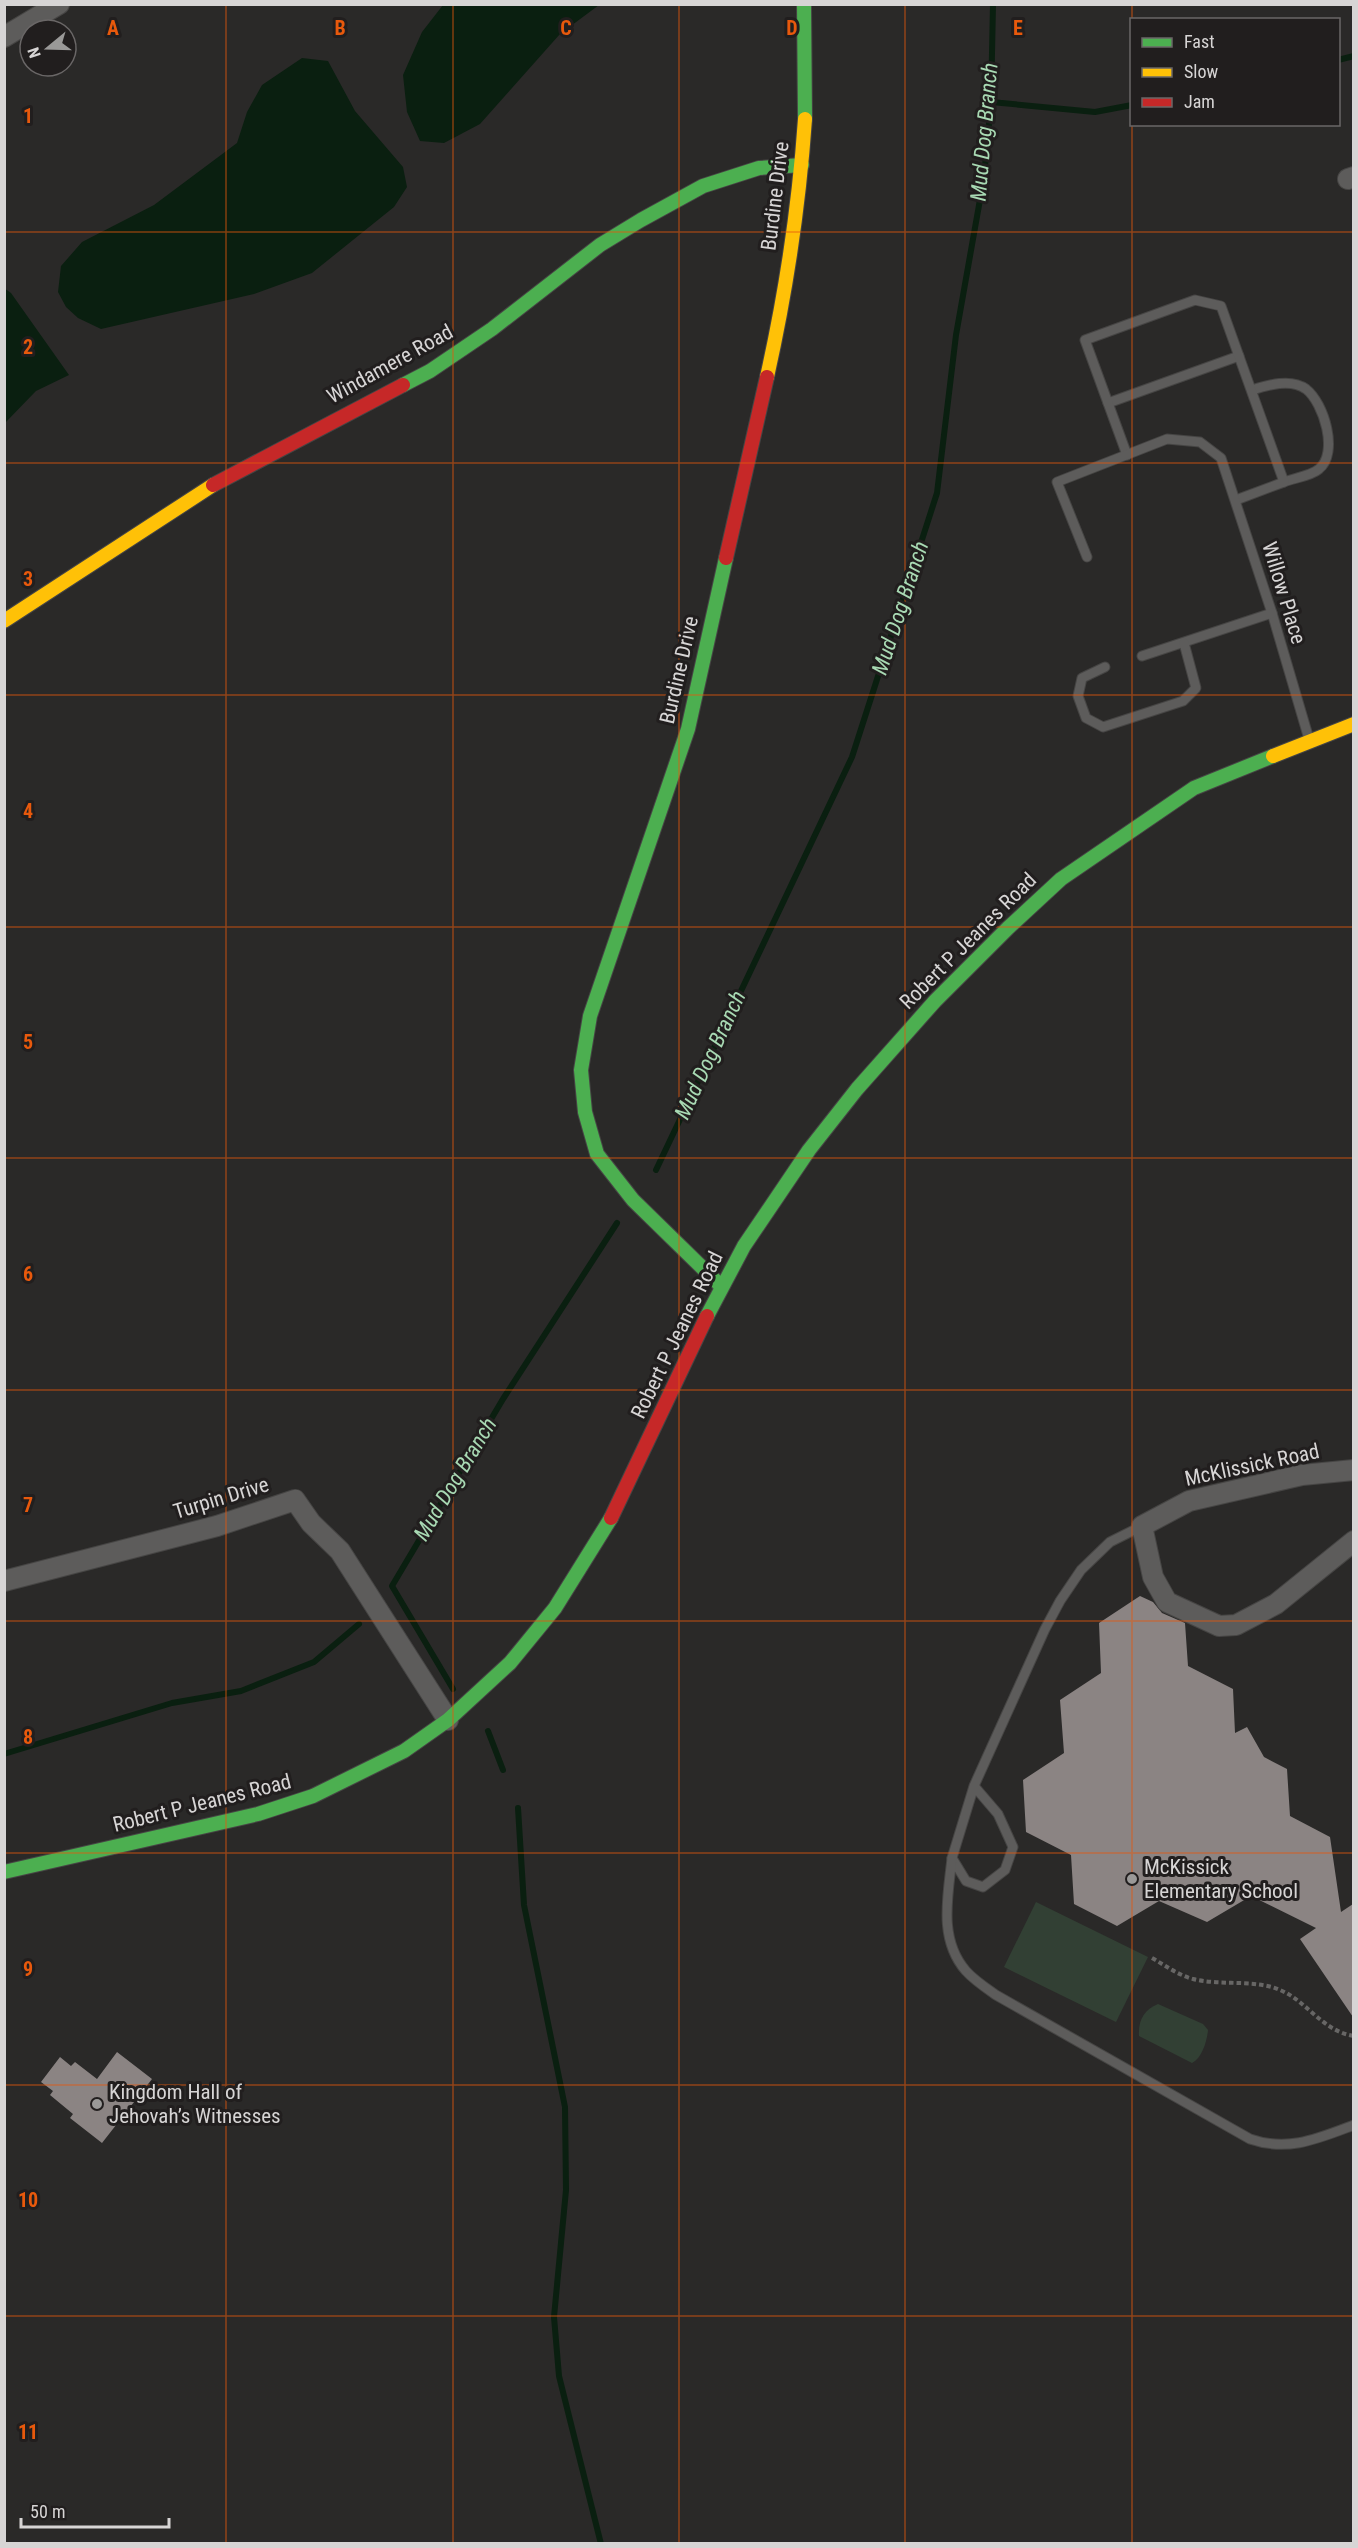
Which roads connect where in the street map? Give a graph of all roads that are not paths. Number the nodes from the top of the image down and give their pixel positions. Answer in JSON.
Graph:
{"nodes":[{"id":1,"x":59,"y":4,"type":"edge"},
{"id":2,"x":804,"y":4,"type":"edge"},
{"id":3,"x":4,"y":37,"type":"edge"},
{"id":4,"x":802,"y":165,"type":"junction"},
{"id":5,"x":1239,"y":356,"type":"junction"},
{"id":6,"x":1252,"y":390,"type":"junction"},
{"id":7,"x":1108,"y":403,"type":"junction"},
{"id":8,"x":1127,"y":455,"type":"junction"},
{"id":9,"x":1284,"y":482,"type":"junction"},
{"id":10,"x":1236,"y":500,"type":"junction"},
{"id":11,"x":1088,"y":557,"type":"dead end"},
{"id":12,"x":1272,"y":613,"type":"junction"},
{"id":13,"x":4,"y":621,"type":"edge"},
{"id":14,"x":1184,"y":643,"type":"junction"},
{"id":15,"x":1142,"y":656,"type":"dead end"},
{"id":16,"x":1105,"y":668,"type":"dead end"},
{"id":17,"x":1353,"y":724,"type":"edge"},
{"id":18,"x":1310,"y":740,"type":"junction"},
{"id":19,"x":721,"y":1286,"type":"junction"},
{"id":20,"x":1353,"y":1470,"type":"edge"},
{"id":21,"x":1142,"y":1527,"type":"junction"},
{"id":22,"x":1353,"y":1541,"type":"edge"},
{"id":23,"x":4,"y":1581,"type":"edge"},
{"id":24,"x":447,"y":1720,"type":"junction"},
{"id":25,"x":974,"y":1786,"type":"junction"},
{"id":26,"x":952,"y":1858,"type":"junction"},
{"id":27,"x":4,"y":1872,"type":"edge"},
{"id":28,"x":1353,"y":2124,"type":"edge"}],
"edges":[{"from":1,"to":3,"type":"street"},
{"from":2,"to":4,"type":"street","name":"Burdine Drive"},
{"from":4,"to":13,"type":"street","name":"Windamere Road"},
{"from":4,"to":19,"type":"street","name":"Burdine Drive"},
{"from":5,"to":6,"type":"lane"},
{"from":5,"to":7,"type":"lane"},
{"from":5,"to":7,"type":"lane"},
{"from":6,"to":9,"type":"lane"},
{"from":6,"to":9,"type":"lane"},
{"from":7,"to":8,"type":"lane"},
{"from":8,"to":10,"type":"lane","name":"Willow Place"},
{"from":8,"to":11,"type":"lane"},
{"from":9,"to":10,"type":"lane"},
{"from":10,"to":12,"type":"lane","name":"Willow Place"},
{"from":12,"to":14,"type":"lane"},
{"from":12,"to":18,"type":"lane","name":"Willow Place"},
{"from":14,"to":15,"type":"lane"},
{"from":14,"to":16,"type":"lane"},
{"from":17,"to":18,"type":"street","name":"Robert P Jeanes Road"},
{"from":18,"to":19,"type":"street","name":"Robert P Jeanes Road"},
{"from":19,"to":24,"type":"street","name":"Robert P Jeanes Road"},
{"from":20,"to":21,"type":"street","name":"McKlissick Road"},
{"from":21,"to":22,"type":"street"},
{"from":21,"to":25,"type":"lane"},
{"from":23,"to":24,"type":"street","name":"Turpin Drive"},
{"from":24,"to":27,"type":"street","name":"Robert P Jeanes Road"},
{"from":25,"to":26,"type":"lane"},
{"from":25,"to":26,"type":"lane"},
{"from":26,"to":28,"type":"lane"}]}
